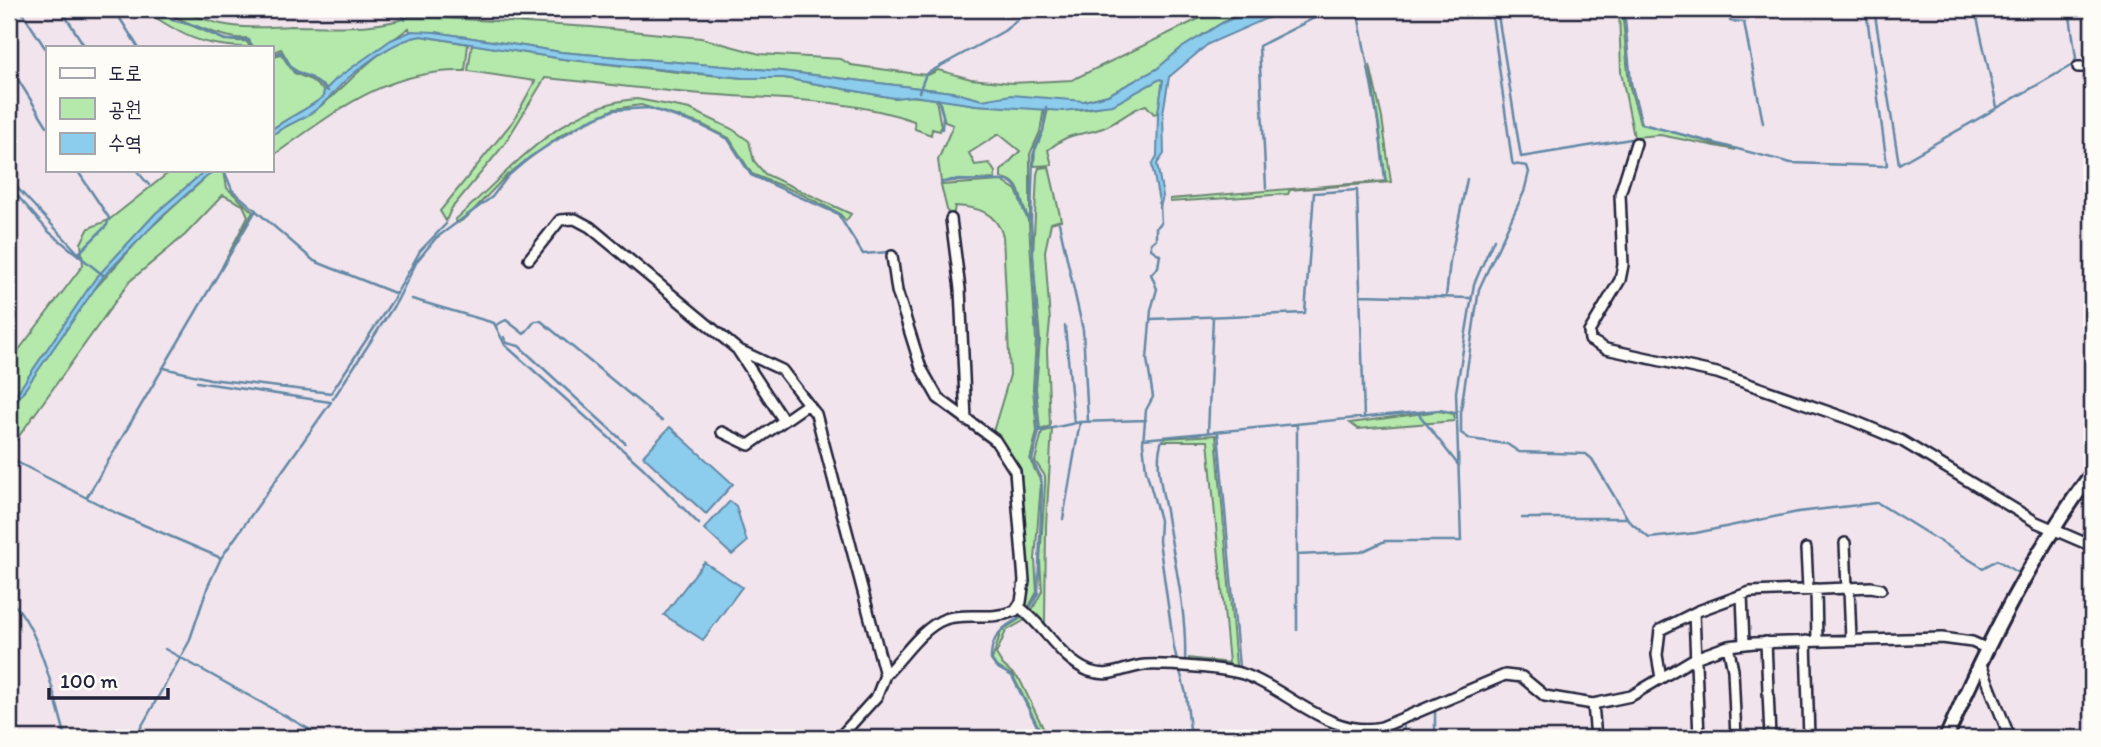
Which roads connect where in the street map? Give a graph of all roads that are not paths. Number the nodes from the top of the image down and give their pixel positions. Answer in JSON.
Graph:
{"nodes":[{"id":1,"x":2078,"y":67,"type":"dead end"},
{"id":2,"x":2092,"y":67,"type":"edge"},
{"id":3,"x":1636,"y":143,"type":"dead end"},
{"id":4,"x":951,"y":219,"type":"dead end"},
{"id":5,"x":892,"y":256,"type":"dead end"},
{"id":6,"x":529,"y":259,"type":"dead end"},
{"id":7,"x":737,"y":349,"type":"junction"},
{"id":8,"x":808,"y":404,"type":"junction"},
{"id":9,"x":966,"y":420,"type":"junction"},
{"id":10,"x":784,"y":421,"type":"junction"},
{"id":11,"x":722,"y":432,"type":"dead end"},
{"id":12,"x":2092,"y":473,"type":"edge"},
{"id":13,"x":2051,"y":529,"type":"junction"},
{"id":14,"x":1845,"y":543,"type":"dead end"},
{"id":15,"x":2092,"y":546,"type":"edge"},
{"id":16,"x":1806,"y":549,"type":"dead end"},
{"id":17,"x":1848,"y":587,"type":"junction"},
{"id":18,"x":1812,"y":589,"type":"junction"},
{"id":19,"x":1881,"y":589,"type":"dead end"},
{"id":20,"x":1742,"y":595,"type":"junction"},
{"id":21,"x":1019,"y":607,"type":"junction"},
{"id":22,"x":1693,"y":613,"type":"junction"},
{"id":23,"x":1851,"y":640,"type":"junction"},
{"id":24,"x":1805,"y":641,"type":"junction"},
{"id":25,"x":1817,"y":641,"type":"junction"},
{"id":26,"x":1766,"y":642,"type":"junction"},
{"id":27,"x":1744,"y":644,"type":"junction"},
{"id":28,"x":1728,"y":646,"type":"junction"},
{"id":29,"x":1988,"y":649,"type":"junction"},
{"id":30,"x":1695,"y":658,"type":"junction"},
{"id":31,"x":1980,"y":662,"type":"junction"},
{"id":32,"x":884,"y":674,"type":"junction"},
{"id":33,"x":1661,"y":678,"type":"junction"},
{"id":34,"x":1593,"y":704,"type":"junction"},
{"id":35,"x":839,"y":738,"type":"edge"},
{"id":36,"x":1596,"y":738,"type":"edge"},
{"id":37,"x":1699,"y":738,"type":"edge"},
{"id":38,"x":1736,"y":738,"type":"edge"},
{"id":39,"x":1770,"y":738,"type":"edge"},
{"id":40,"x":1810,"y":738,"type":"edge"},
{"id":41,"x":1946,"y":738,"type":"edge"},
{"id":42,"x":2010,"y":738,"type":"edge"}],
"edges":[{"from":1,"to":2,"type":"street"},
{"from":3,"to":13,"type":"street"},
{"from":4,"to":9,"type":"street"},
{"from":5,"to":9,"type":"street"},
{"from":6,"to":7,"type":"street"},
{"from":7,"to":8,"type":"street"},
{"from":7,"to":10,"type":"street"},
{"from":8,"to":10,"type":"street"},
{"from":8,"to":32,"type":"street"},
{"from":9,"to":21,"type":"street"},
{"from":10,"to":11,"type":"street"},
{"from":12,"to":13,"type":"main road"},
{"from":13,"to":15,"type":"street"},
{"from":13,"to":29,"type":"main road"},
{"from":14,"to":17,"type":"street"},
{"from":16,"to":18,"type":"street"},
{"from":17,"to":18,"type":"street"},
{"from":17,"to":19,"type":"street"},
{"from":17,"to":23,"type":"street"},
{"from":18,"to":20,"type":"street"},
{"from":18,"to":25,"type":"street"},
{"from":20,"to":22,"type":"street"},
{"from":20,"to":27,"type":"street"},
{"from":21,"to":32,"type":"street"},
{"from":21,"to":34,"type":"street"},
{"from":22,"to":30,"type":"street"},
{"from":22,"to":33,"type":"street"},
{"from":23,"to":25,"type":"street"},
{"from":23,"to":29,"type":"street"},
{"from":24,"to":25,"type":"street"},
{"from":24,"to":26,"type":"street"},
{"from":24,"to":40,"type":"street"},
{"from":26,"to":27,"type":"street"},
{"from":26,"to":39,"type":"street"},
{"from":27,"to":28,"type":"street"},
{"from":28,"to":30,"type":"street"},
{"from":28,"to":38,"type":"street"},
{"from":29,"to":31,"type":"main road"},
{"from":30,"to":33,"type":"street"},
{"from":30,"to":37,"type":"street"},
{"from":31,"to":41,"type":"main road"},
{"from":31,"to":42,"type":"street"},
{"from":32,"to":35,"type":"street"},
{"from":33,"to":34,"type":"street"},
{"from":34,"to":36,"type":"street"}]}
